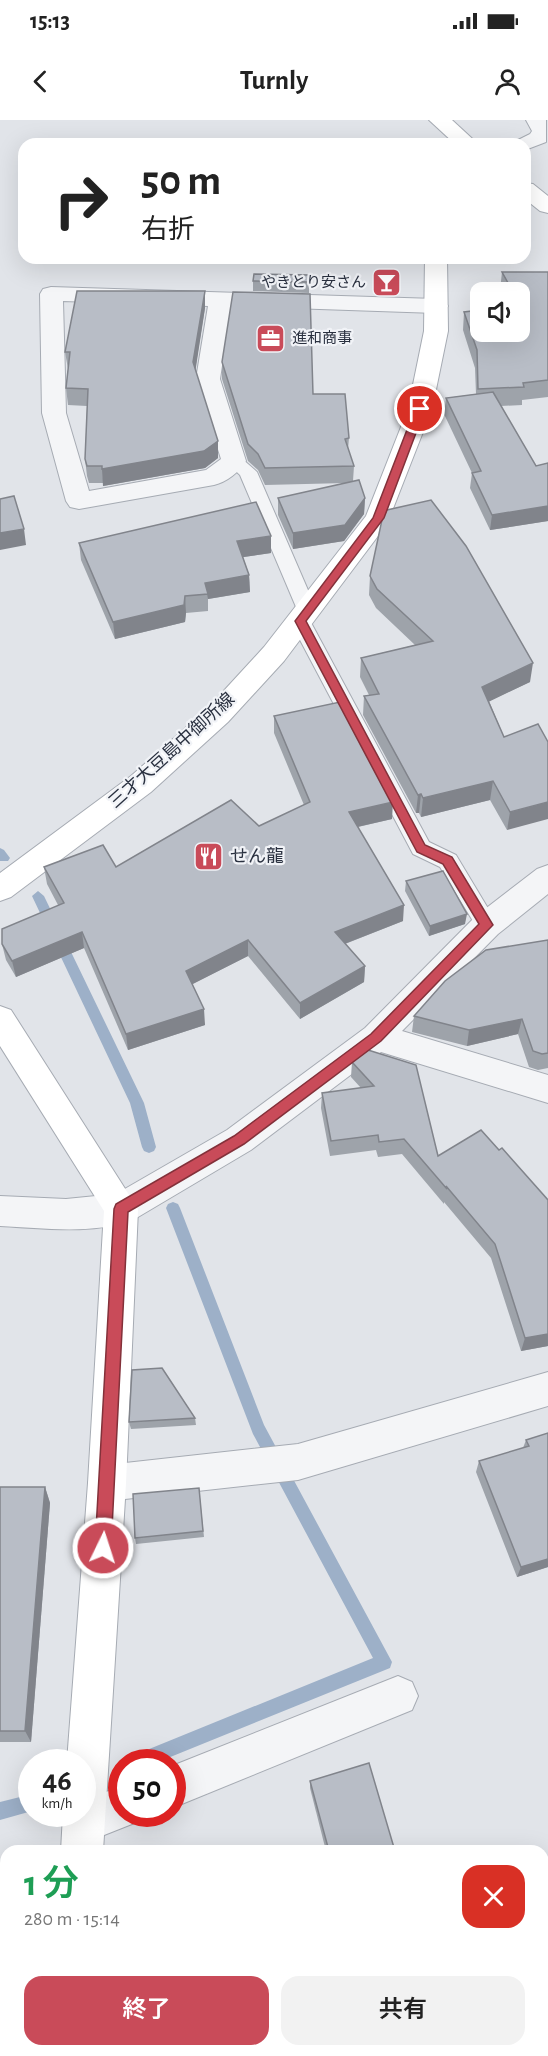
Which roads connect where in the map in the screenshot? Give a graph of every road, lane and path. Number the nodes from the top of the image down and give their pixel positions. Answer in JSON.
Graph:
{"nodes":[{"id":1,"x":439,"y":120,"type":"edge"},
{"id":2,"x":536,"y":120,"type":"edge"},
{"id":3,"x":461,"y":138,"type":"edge"},
{"id":4,"x":531,"y":141,"type":"edge"},
{"id":5,"x":548,"y":147,"type":"edge"},
{"id":6,"x":531,"y":151,"type":"edge"},
{"id":7,"x":531,"y":193,"type":"edge"},
{"id":8,"x":548,"y":206,"type":"edge"},
{"id":9,"x":436,"y":264,"type":"edge"},
{"id":10,"x":221,"y":299,"type":"junction"},
{"id":11,"x":436,"y":306,"type":"junction"},
{"id":12,"x":234,"y":461,"type":"junction"},
{"id":13,"x":304,"y":616,"type":"junction"},
{"id":14,"x":548,"y":876,"type":"edge"},
{"id":15,"x":0,"y":889,"type":"edge"},
{"id":16,"x":487,"y":925,"type":"junction"},
{"id":17,"x":0,"y":1019,"type":"edge"},
{"id":18,"x":376,"y":1037,"type":"junction"},
{"id":19,"x":548,"y":1089,"type":"edge"},
{"id":20,"x":121,"y":1209,"type":"junction"},
{"id":21,"x":0,"y":1211,"type":"edge"},
{"id":22,"x":548,"y":1389,"type":"edge"},
{"id":23,"x":107,"y":1483,"type":"junction"},
{"id":24,"x":398,"y":1696,"type":"dead end"},
{"id":25,"x":186,"y":1781,"type":"edge"},
{"id":26,"x":108,"y":1818,"type":"edge"},
{"id":27,"x":83,"y":1837,"type":"edge"}],
"edges":[{"from":1,"to":3,"type":"main road"},
{"from":2,"to":4,"type":"street"},
{"from":5,"to":6,"type":"street"},
{"from":7,"to":8,"type":"main road"},
{"from":9,"to":11,"type":"main road","name":"三才大豆島中御所線"},
{"from":10,"to":11,"type":"street"},
{"from":10,"to":12,"type":"street"},
{"from":10,"to":12,"type":"street"},
{"from":11,"to":13,"type":"main road","name":"三才大豆島中御所線"},
{"from":12,"to":13,"type":"lane"},
{"from":13,"to":15,"type":"main road","name":"三才大豆島中御所線"},
{"from":13,"to":16,"type":"lane"},
{"from":14,"to":16,"type":"street"},
{"from":16,"to":18,"type":"street"},
{"from":17,"to":20,"type":"main road"},
{"from":18,"to":19,"type":"street"},
{"from":18,"to":20,"type":"street"},
{"from":20,"to":21,"type":"street"},
{"from":20,"to":23,"type":"main road"},
{"from":22,"to":23,"type":"street"},
{"from":23,"to":27,"type":"main road"},
{"from":24,"to":25,"type":"street"},
{"from":26,"to":27,"type":"street"}]}
